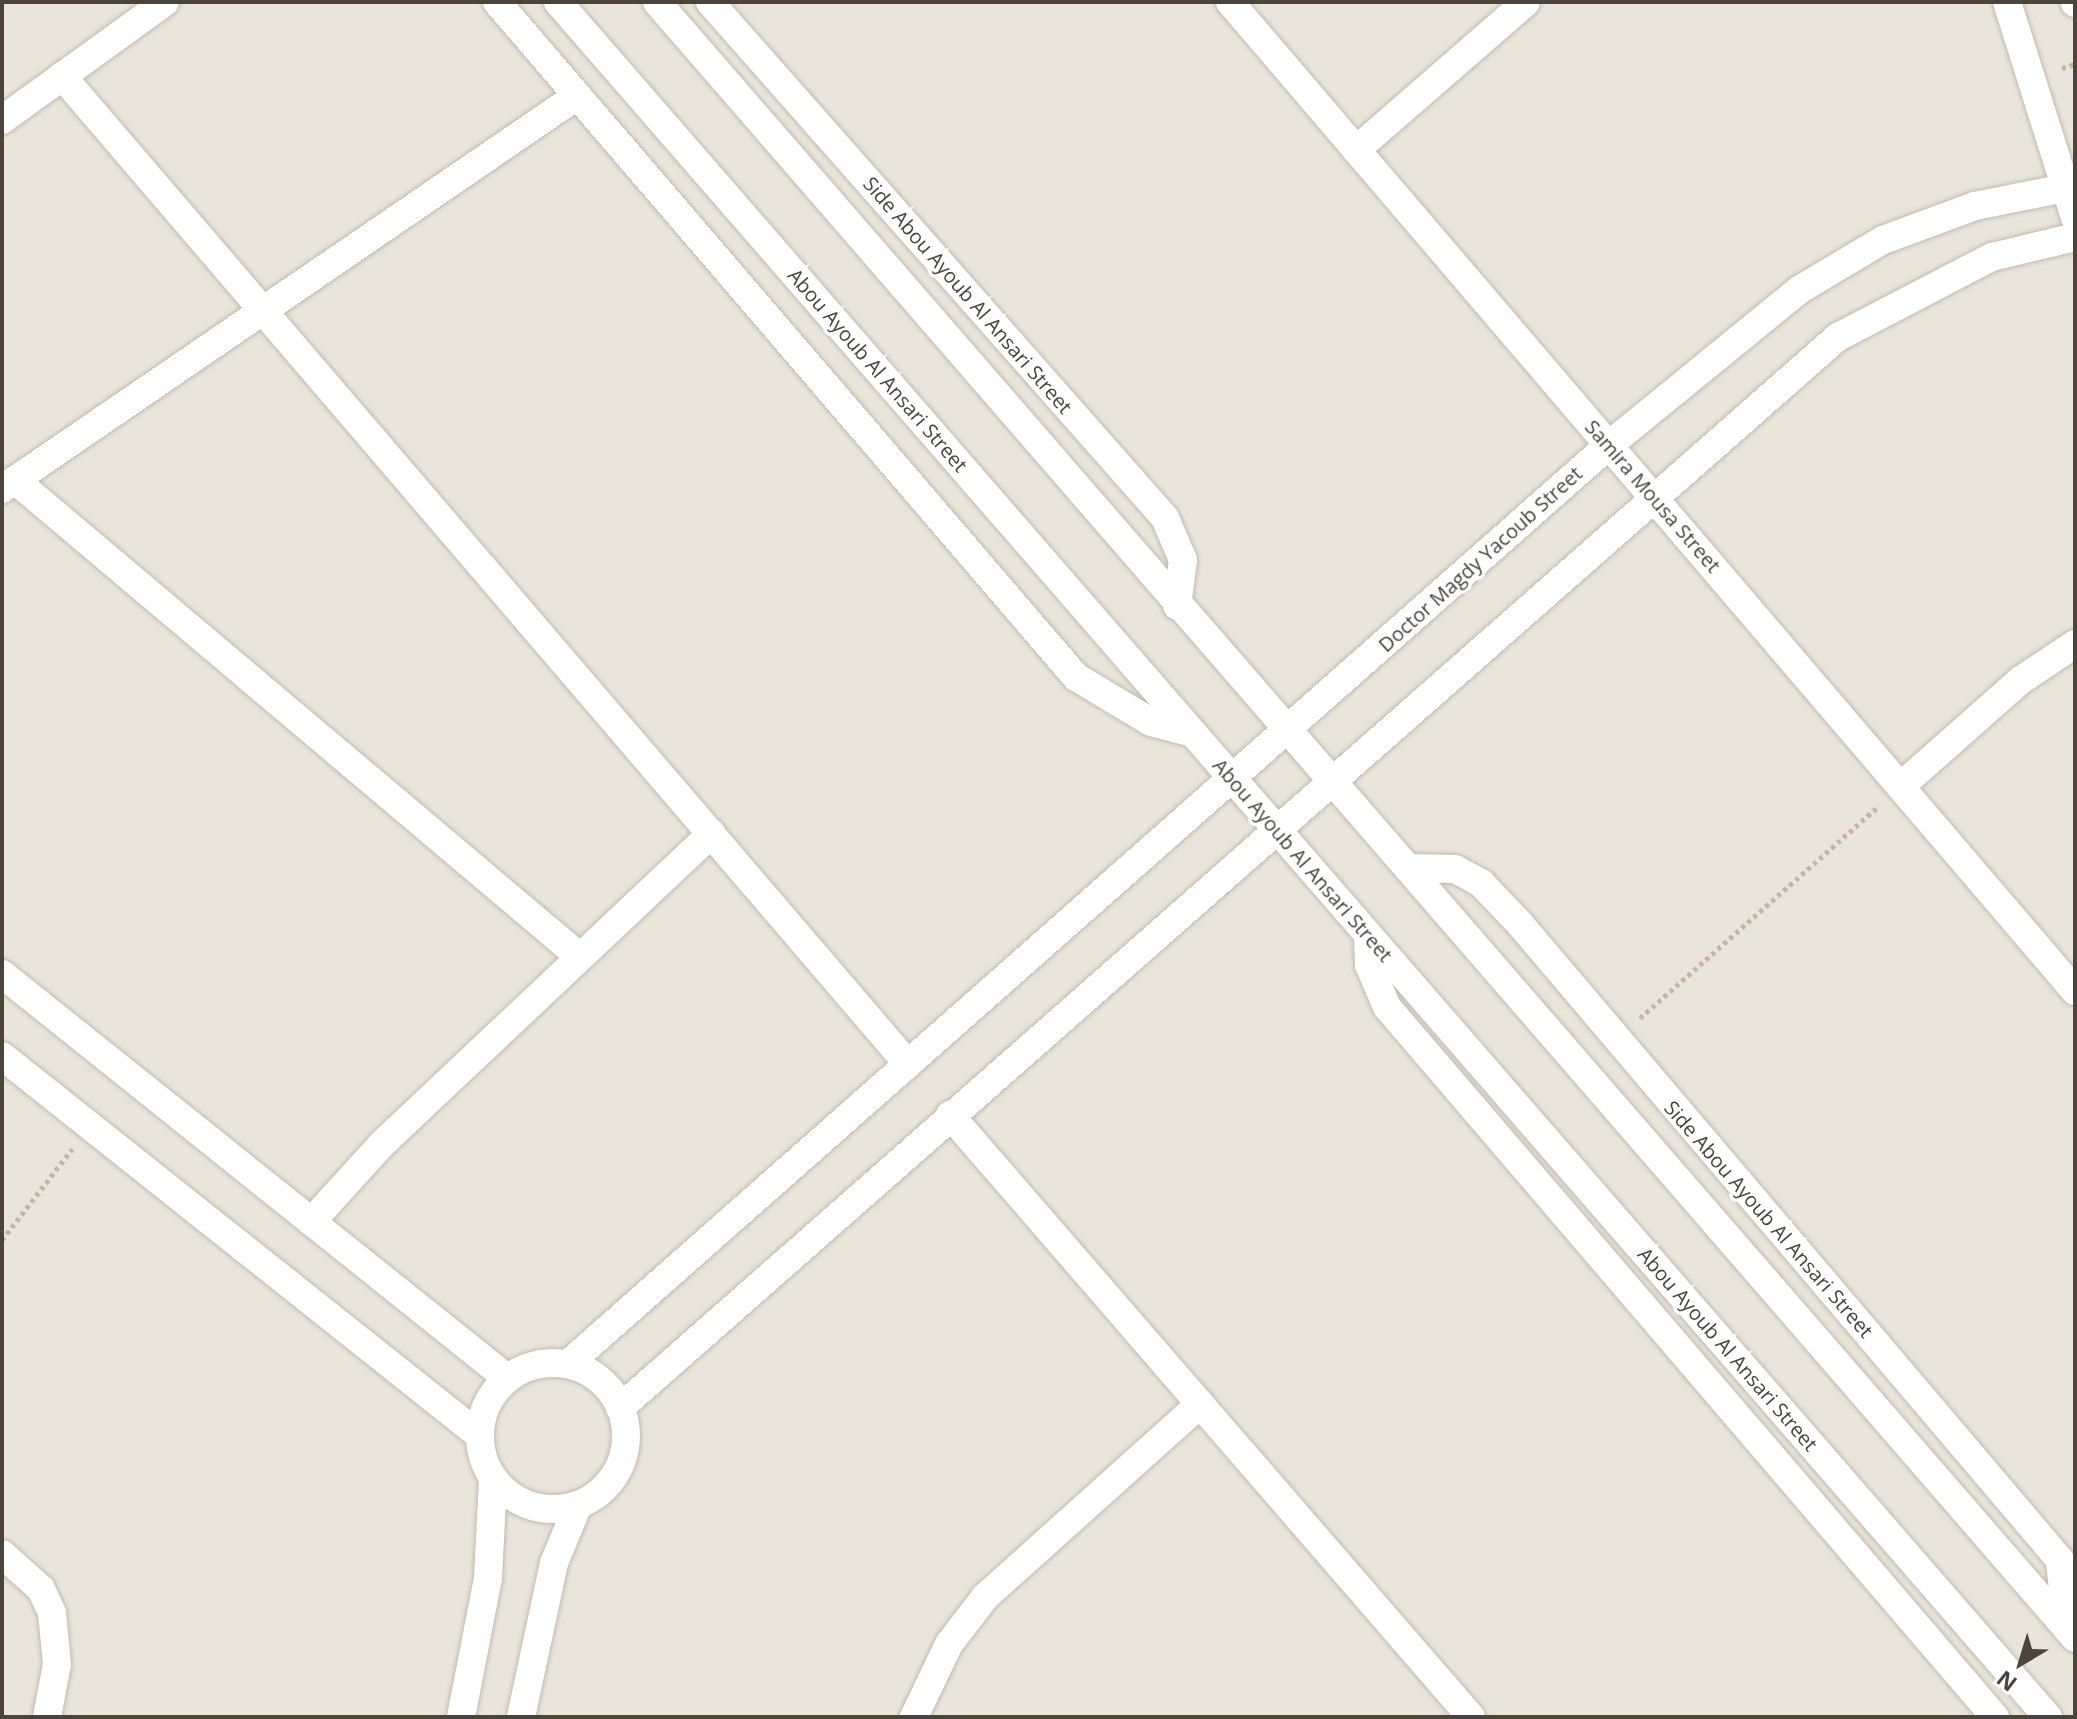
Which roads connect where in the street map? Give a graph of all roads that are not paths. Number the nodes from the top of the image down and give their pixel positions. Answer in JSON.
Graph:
{"nodes":[{"id":1,"x":165,"y":2,"type":"edge"},
{"id":2,"x":497,"y":2,"type":"edge"},
{"id":3,"x":558,"y":2,"type":"edge"},
{"id":4,"x":657,"y":2,"type":"edge"},
{"id":5,"x":710,"y":2,"type":"edge"},
{"id":6,"x":1230,"y":2,"type":"edge"},
{"id":7,"x":1526,"y":2,"type":"edge"},
{"id":8,"x":2007,"y":2,"type":"edge"},
{"id":9,"x":62,"y":76,"type":"junction"},
{"id":10,"x":574,"y":98,"type":"junction"},
{"id":11,"x":2,"y":120,"type":"edge"},
{"id":12,"x":1356,"y":150,"type":"junction"},
{"id":13,"x":2070,"y":187,"type":"edge"},
{"id":14,"x":2075,"y":218,"type":"edge"},
{"id":15,"x":2075,"y":237,"type":"edge"},
{"id":16,"x":263,"y":310,"type":"junction"},
{"id":17,"x":1609,"y":445,"type":"junction"},
{"id":18,"x":9,"y":485,"type":"edge"},
{"id":19,"x":1652,"y":494,"type":"junction"},
{"id":20,"x":1177,"y":606,"type":"junction"},
{"id":21,"x":2075,"y":644,"type":"edge"},
{"id":22,"x":1287,"y":731,"type":"junction"},
{"id":23,"x":1193,"y":733,"type":"junction"},
{"id":24,"x":1231,"y":778,"type":"junction"},
{"id":25,"x":1328,"y":778,"type":"junction"},
{"id":26,"x":1901,"y":786,"type":"junction"},
{"id":27,"x":1273,"y":827,"type":"junction"},
{"id":28,"x":712,"y":833,"type":"junction"},
{"id":29,"x":1408,"y":868,"type":"junction"},
{"id":30,"x":1368,"y":936,"type":"junction"},
{"id":31,"x":580,"y":957,"type":"junction"},
{"id":32,"x":2,"y":974,"type":"edge"},
{"id":33,"x":2075,"y":991,"type":"edge"},
{"id":34,"x":2,"y":1056,"type":"edge"},
{"id":35,"x":908,"y":1064,"type":"junction"},
{"id":36,"x":950,"y":1115,"type":"junction"},
{"id":37,"x":311,"y":1222,"type":"junction"},
{"id":38,"x":568,"y":1364,"type":"junction"},
{"id":39,"x":507,"y":1378,"type":"junction"},
{"id":40,"x":1200,"y":1404,"type":"junction"},
{"id":41,"x":620,"y":1408,"type":"junction"},
{"id":42,"x":479,"y":1435,"type":"junction"},
{"id":43,"x":493,"y":1479,"type":"junction"},
{"id":44,"x":578,"y":1505,"type":"junction"},
{"id":45,"x":2,"y":1554,"type":"edge"},
{"id":46,"x":2071,"y":1634,"type":"edge"},
{"id":47,"x":1986,"y":1646,"type":"junction"},
{"id":48,"x":1959,"y":1670,"type":"junction"},
{"id":49,"x":47,"y":1717,"type":"edge"},
{"id":50,"x":461,"y":1717,"type":"edge"},
{"id":51,"x":521,"y":1717,"type":"edge"},
{"id":52,"x":914,"y":1717,"type":"edge"},
{"id":53,"x":1470,"y":1717,"type":"edge"},
{"id":54,"x":1995,"y":1717,"type":"edge"},
{"id":55,"x":2048,"y":1717,"type":"edge"}],
"edges":[{"from":1,"to":9,"type":"street"},
{"from":2,"to":10,"type":"street"},
{"from":3,"to":23,"type":"street","name":"Abou Ayoub Al Ansari Street"},
{"from":4,"to":20,"type":"street"},
{"from":5,"to":20,"type":"street","name":"Side Abou Ayoub Al Ansari Street"},
{"from":6,"to":12,"type":"street","name":"Samira Mousa Street"},
{"from":7,"to":12,"type":"street"},
{"from":8,"to":13,"type":"street"},
{"from":9,"to":11,"type":"street"},
{"from":9,"to":16,"type":"street"},
{"from":10,"to":16,"type":"street"},
{"from":10,"to":23,"type":"street"},
{"from":12,"to":17,"type":"street","name":"Samira Mousa Street"},
{"from":13,"to":14,"type":"street"},
{"from":13,"to":17,"type":"street","name":"Doctor Magdy Yacoub Street"},
{"from":15,"to":19,"type":"street"},
{"from":16,"to":18,"type":"street"},
{"from":16,"to":28,"type":"street"},
{"from":17,"to":19,"type":"street","name":"Samira Mousa Street"},
{"from":17,"to":22,"type":"street","name":"Doctor Magdy Yacoub Street"},
{"from":18,"to":31,"type":"street"},
{"from":19,"to":25,"type":"street"},
{"from":19,"to":26,"type":"street","name":"Samira Mousa Street"},
{"from":20,"to":22,"type":"street"},
{"from":21,"to":26,"type":"street"},
{"from":22,"to":24,"type":"street","name":"Doctor Magdy Yacoub Street"},
{"from":22,"to":25,"type":"street"},
{"from":23,"to":24,"type":"street","name":"Abou Ayoub Al Ansari Street"},
{"from":24,"to":27,"type":"street","name":"Abou Ayoub Al Ansari Street"},
{"from":24,"to":35,"type":"street","name":"Doctor Magdy Yacoub Street"},
{"from":25,"to":27,"type":"street"},
{"from":25,"to":29,"type":"street"},
{"from":26,"to":33,"type":"street","name":"Samira Mousa Street"},
{"from":27,"to":30,"type":"street","name":"Abou Ayoub Al Ansari Street"},
{"from":27,"to":36,"type":"street"},
{"from":28,"to":31,"type":"street"},
{"from":28,"to":35,"type":"street"},
{"from":29,"to":46,"type":"street"},
{"from":29,"to":46,"type":"street","name":"Side Abou Ayoub Al Ansari Street"},
{"from":30,"to":47,"type":"street","name":"Abou Ayoub Al Ansari Street"},
{"from":30,"to":48,"type":"street"},
{"from":31,"to":37,"type":"street"},
{"from":32,"to":37,"type":"street"},
{"from":34,"to":42,"type":"street"},
{"from":35,"to":38,"type":"street","name":"Doctor Magdy Yacoub Street"},
{"from":36,"to":40,"type":"street"},
{"from":36,"to":41,"type":"street"},
{"from":37,"to":39,"type":"street"},
{"from":38,"to":39,"type":"street"},
{"from":38,"to":41,"type":"street"},
{"from":39,"to":42,"type":"street"},
{"from":40,"to":52,"type":"street"},
{"from":40,"to":53,"type":"street"},
{"from":41,"to":44,"type":"street"},
{"from":42,"to":43,"type":"street"},
{"from":43,"to":44,"type":"street"},
{"from":43,"to":50,"type":"street"},
{"from":44,"to":51,"type":"street"},
{"from":45,"to":49,"type":"street"},
{"from":47,"to":48,"type":"street"},
{"from":47,"to":55,"type":"street","name":"Abou Ayoub Al Ansari Street"},
{"from":48,"to":54,"type":"street"}]}
